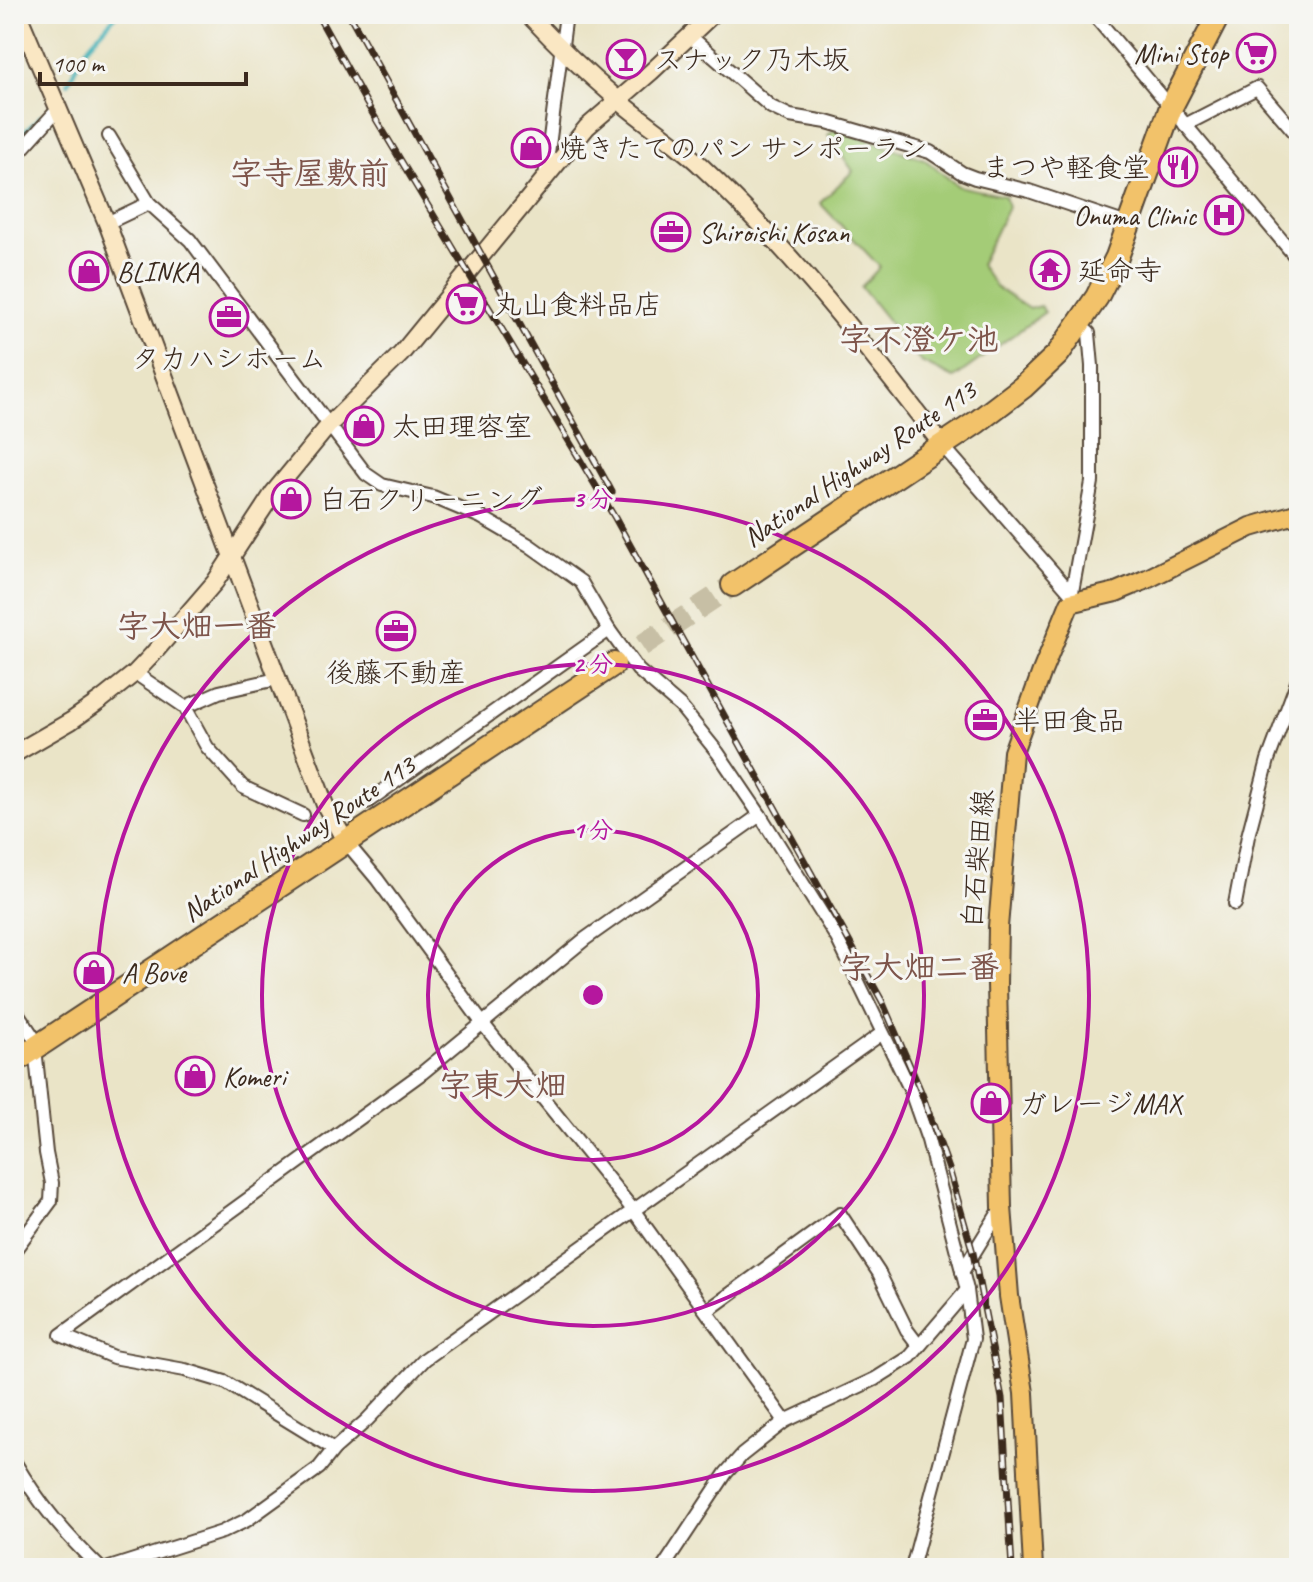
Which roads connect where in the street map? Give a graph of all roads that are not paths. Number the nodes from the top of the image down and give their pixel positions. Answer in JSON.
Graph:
{"nodes":[{"id":1,"x":18,"y":14,"type":"edge"},
{"id":2,"x":528,"y":14,"type":"edge"},
{"id":3,"x":566,"y":14,"type":"edge"},
{"id":4,"x":713,"y":14,"type":"edge"},
{"id":5,"x":1093,"y":14,"type":"edge"},
{"id":6,"x":1219,"y":14,"type":"edge"},
{"id":7,"x":690,"y":36,"type":"junction"},
{"id":8,"x":562,"y":50,"type":"junction"},
{"id":9,"x":617,"y":100,"type":"junction"},
{"id":10,"x":1171,"y":107,"type":"junction"},
{"id":11,"x":59,"y":108,"type":"junction"},
{"id":12,"x":1185,"y":125,"type":"junction"},
{"id":13,"x":109,"y":136,"type":"dead end"},
{"id":14,"x":1299,"y":137,"type":"edge"},
{"id":15,"x":14,"y":158,"type":"edge"},
{"id":16,"x":545,"y":177,"type":"junction"},
{"id":17,"x":149,"y":203,"type":"junction"},
{"id":18,"x":107,"y":223,"type":"junction"},
{"id":19,"x":1130,"y":225,"type":"junction"},
{"id":20,"x":1299,"y":261,"type":"edge"},
{"id":21,"x":1079,"y":325,"type":"junction"},
{"id":22,"x":329,"y":425,"type":"junction"},
{"id":23,"x":943,"y":446,"type":"junction"},
{"id":24,"x":1299,"y":513,"type":"edge"},
{"id":25,"x":1299,"y":545,"type":"edge"},
{"id":26,"x":232,"y":557,"type":"junction"},
{"id":27,"x":733,"y":585,"type":"tunnel mouth"},
{"id":28,"x":1071,"y":599,"type":"junction"},
{"id":29,"x":1299,"y":609,"type":"edge"},
{"id":30,"x":609,"y":630,"type":"junction"},
{"id":31,"x":614,"y":664,"type":"tunnel mouth"},
{"id":32,"x":135,"y":673,"type":"junction"},
{"id":33,"x":1299,"y":677,"type":"edge"},
{"id":34,"x":277,"y":679,"type":"junction"},
{"id":35,"x":185,"y":707,"type":"junction"},
{"id":36,"x":14,"y":754,"type":"edge"},
{"id":37,"x":367,"y":802,"type":"dead end"},
{"id":38,"x":303,"y":815,"type":"dead end"},
{"id":39,"x":760,"y":815,"type":"junction"},
{"id":40,"x":346,"y":842,"type":"junction"},
{"id":41,"x":1235,"y":904,"type":"dead end"},
{"id":42,"x":14,"y":1008,"type":"edge"},
{"id":43,"x":483,"y":1024,"type":"junction"},
{"id":44,"x":881,"y":1034,"type":"junction"},
{"id":45,"x":35,"y":1049,"type":"junction"},
{"id":46,"x":14,"y":1062,"type":"edge"},
{"id":47,"x":1002,"y":1207,"type":"junction"},
{"id":48,"x":634,"y":1211,"type":"junction"},
{"id":49,"x":14,"y":1251,"type":"edge"},
{"id":50,"x":962,"y":1272,"type":"junction"},
{"id":51,"x":967,"y":1290,"type":"junction"},
{"id":52,"x":707,"y":1311,"type":"junction"},
{"id":53,"x":919,"y":1346,"type":"junction"},
{"id":54,"x":785,"y":1421,"type":"junction"},
{"id":55,"x":334,"y":1449,"type":"junction"},
{"id":56,"x":14,"y":1461,"type":"edge"},
{"id":57,"x":100,"y":1568,"type":"edge"},
{"id":58,"x":109,"y":1568,"type":"edge"},
{"id":59,"x":663,"y":1568,"type":"edge"},
{"id":60,"x":912,"y":1568,"type":"edge"},
{"id":61,"x":1033,"y":1568,"type":"edge"}],
"edges":[{"from":1,"to":11,"type":"street"},
{"from":2,"to":8,"type":"street"},
{"from":3,"to":8,"type":"street"},
{"from":4,"to":7,"type":"street"},
{"from":5,"to":10,"type":"street"},
{"from":6,"to":10,"type":"highway","name":"National Highway Route 113"},
{"from":7,"to":9,"type":"street"},
{"from":7,"to":19,"type":"street"},
{"from":8,"to":9,"type":"street"},
{"from":8,"to":16,"type":"street"},
{"from":9,"to":16,"type":"street"},
{"from":9,"to":23,"type":"street"},
{"from":10,"to":12,"type":"street"},
{"from":10,"to":19,"type":"highway","name":"National Highway Route 113"},
{"from":11,"to":15,"type":"street"},
{"from":11,"to":18,"type":"street"},
{"from":12,"to":14,"type":"street"},
{"from":12,"to":20,"type":"street"},
{"from":13,"to":17,"type":"street"},
{"from":16,"to":22,"type":"street"},
{"from":17,"to":18,"type":"street"},
{"from":17,"to":22,"type":"street"},
{"from":18,"to":26,"type":"street"},
{"from":19,"to":21,"type":"highway","name":"National Highway Route 113"},
{"from":21,"to":23,"type":"highway","name":"National Highway Route 113"},
{"from":21,"to":28,"type":"street"},
{"from":22,"to":26,"type":"street"},
{"from":22,"to":30,"type":"street"},
{"from":23,"to":27,"type":"highway","name":"National Highway Route 113"},
{"from":23,"to":28,"type":"street"},
{"from":24,"to":28,"type":"main road"},
{"from":25,"to":29,"type":"street"},
{"from":26,"to":32,"type":"street"},
{"from":26,"to":34,"type":"street"},
{"from":28,"to":47,"type":"main road","name":"白石柴田線"},
{"from":30,"to":37,"type":"street"},
{"from":30,"to":39,"type":"street"},
{"from":31,"to":40,"type":"highway","name":"National Highway Route 113"},
{"from":32,"to":35,"type":"street"},
{"from":32,"to":36,"type":"street"},
{"from":33,"to":41,"type":"street"},
{"from":34,"to":35,"type":"street"},
{"from":34,"to":40,"type":"street"},
{"from":35,"to":38,"type":"street"},
{"from":39,"to":43,"type":"street"},
{"from":39,"to":44,"type":"street"},
{"from":40,"to":43,"type":"street"},
{"from":40,"to":45,"type":"highway","name":"National Highway Route 113"},
{"from":42,"to":45,"type":"street"},
{"from":43,"to":48,"type":"street"},
{"from":43,"to":55,"type":"street"},
{"from":44,"to":48,"type":"street"},
{"from":44,"to":50,"type":"street"},
{"from":45,"to":46,"type":"highway","name":"National Highway Route 113"},
{"from":45,"to":49,"type":"street"},
{"from":47,"to":50,"type":"street"},
{"from":47,"to":61,"type":"main road","name":"白石柴田線"},
{"from":48,"to":52,"type":"street"},
{"from":48,"to":55,"type":"street"},
{"from":50,"to":51,"type":"street"},
{"from":51,"to":53,"type":"street"},
{"from":51,"to":60,"type":"street"},
{"from":52,"to":53,"type":"street"},
{"from":52,"to":54,"type":"street"},
{"from":53,"to":54,"type":"street"},
{"from":54,"to":59,"type":"street"},
{"from":55,"to":58,"type":"street"},
{"from":56,"to":57,"type":"street"}]}
